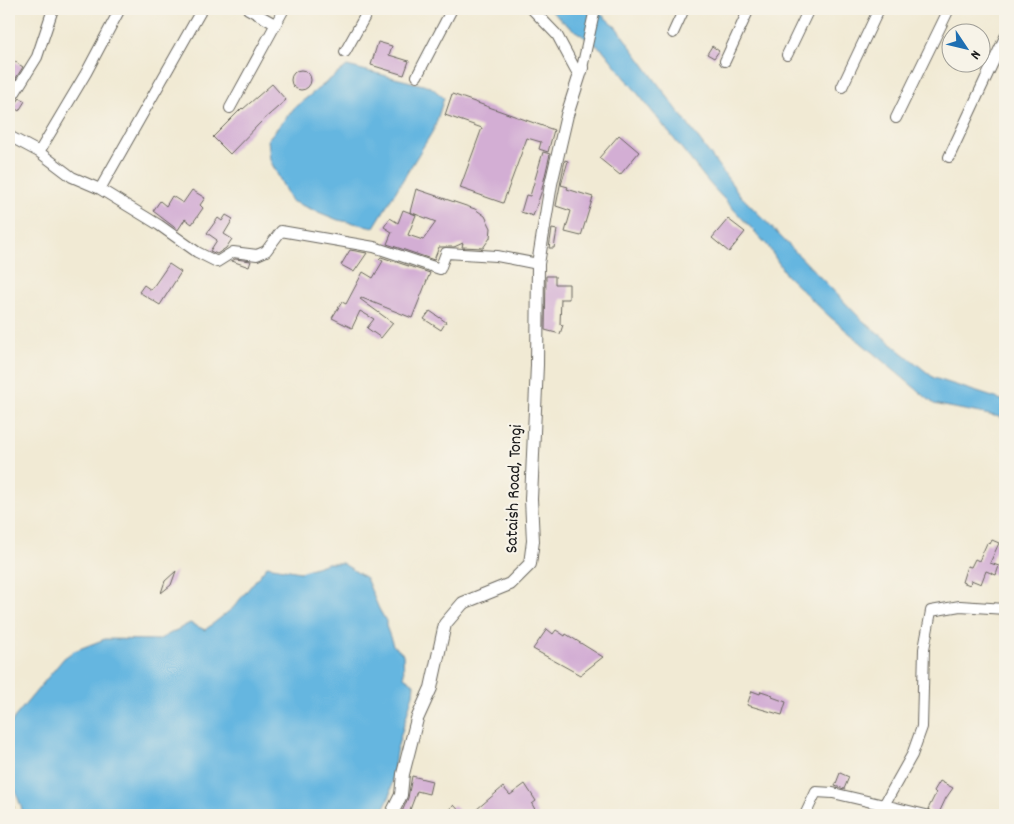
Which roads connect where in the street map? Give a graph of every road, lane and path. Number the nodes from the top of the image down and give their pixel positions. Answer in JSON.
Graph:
{"nodes":[{"id":1,"x":53,"y":9,"type":"edge"},
{"id":2,"x":120,"y":9,"type":"edge"},
{"id":3,"x":202,"y":9,"type":"edge"},
{"id":4,"x":248,"y":9,"type":"edge"},
{"id":5,"x":284,"y":9,"type":"edge"},
{"id":6,"x":369,"y":9,"type":"edge"},
{"id":7,"x":452,"y":9,"type":"edge"},
{"id":8,"x":532,"y":9,"type":"edge"},
{"id":9,"x":595,"y":9,"type":"edge"},
{"id":10,"x":684,"y":9,"type":"edge"},
{"id":11,"x":749,"y":9,"type":"edge"},
{"id":12,"x":808,"y":9,"type":"edge"},
{"id":13,"x":879,"y":9,"type":"edge"},
{"id":14,"x":949,"y":9,"type":"edge"},
{"id":15,"x":276,"y":24,"type":"junction"},
{"id":16,"x":673,"y":33,"type":"dead end"},
{"id":17,"x":1005,"y":36,"type":"edge"},
{"id":18,"x":345,"y":52,"type":"dead end"},
{"id":19,"x":787,"y":55,"type":"dead end"},
{"id":20,"x":725,"y":61,"type":"dead end"},
{"id":21,"x":580,"y":72,"type":"junction"},
{"id":22,"x":416,"y":76,"type":"dead end"},
{"id":23,"x":842,"y":87,"type":"dead end"},
{"id":24,"x":9,"y":102,"type":"edge"},
{"id":25,"x":230,"y":108,"type":"dead end"},
{"id":26,"x":896,"y":118,"type":"dead end"},
{"id":27,"x":9,"y":136,"type":"edge"},
{"id":28,"x":39,"y":152,"type":"junction"},
{"id":29,"x":949,"y":156,"type":"dead end"},
{"id":30,"x":100,"y":189,"type":"junction"},
{"id":31,"x":538,"y":264,"type":"junction"},
{"id":32,"x":1005,"y":609,"type":"edge"},
{"id":33,"x":884,"y":805,"type":"junction"},
{"id":34,"x":9,"y":806,"type":"edge"},
{"id":35,"x":12,"y":815,"type":"edge"},
{"id":36,"x":391,"y":815,"type":"edge"},
{"id":37,"x":805,"y":815,"type":"edge"},
{"id":38,"x":926,"y":815,"type":"edge"}],
"edges":[{"from":1,"to":24,"type":"street"},
{"from":2,"to":28,"type":"street"},
{"from":3,"to":30,"type":"street"},
{"from":4,"to":15,"type":"street"},
{"from":5,"to":15,"type":"street"},
{"from":6,"to":18,"type":"street"},
{"from":7,"to":22,"type":"street"},
{"from":8,"to":21,"type":"street"},
{"from":9,"to":21,"type":"street"},
{"from":10,"to":16,"type":"street"},
{"from":11,"to":20,"type":"street"},
{"from":12,"to":19,"type":"street"},
{"from":13,"to":23,"type":"street"},
{"from":14,"to":26,"type":"street"},
{"from":15,"to":25,"type":"street"},
{"from":17,"to":29,"type":"street"},
{"from":21,"to":31,"type":"street","name":"Sataish Road, Tongi"},
{"from":27,"to":28,"type":"street"},
{"from":28,"to":30,"type":"street"},
{"from":30,"to":31,"type":"street"},
{"from":31,"to":36,"type":"street","name":"Sataish Road, Tongi"},
{"from":32,"to":33,"type":"street"},
{"from":33,"to":37,"type":"street"},
{"from":33,"to":38,"type":"street"},
{"from":34,"to":35,"type":"street"}]}
